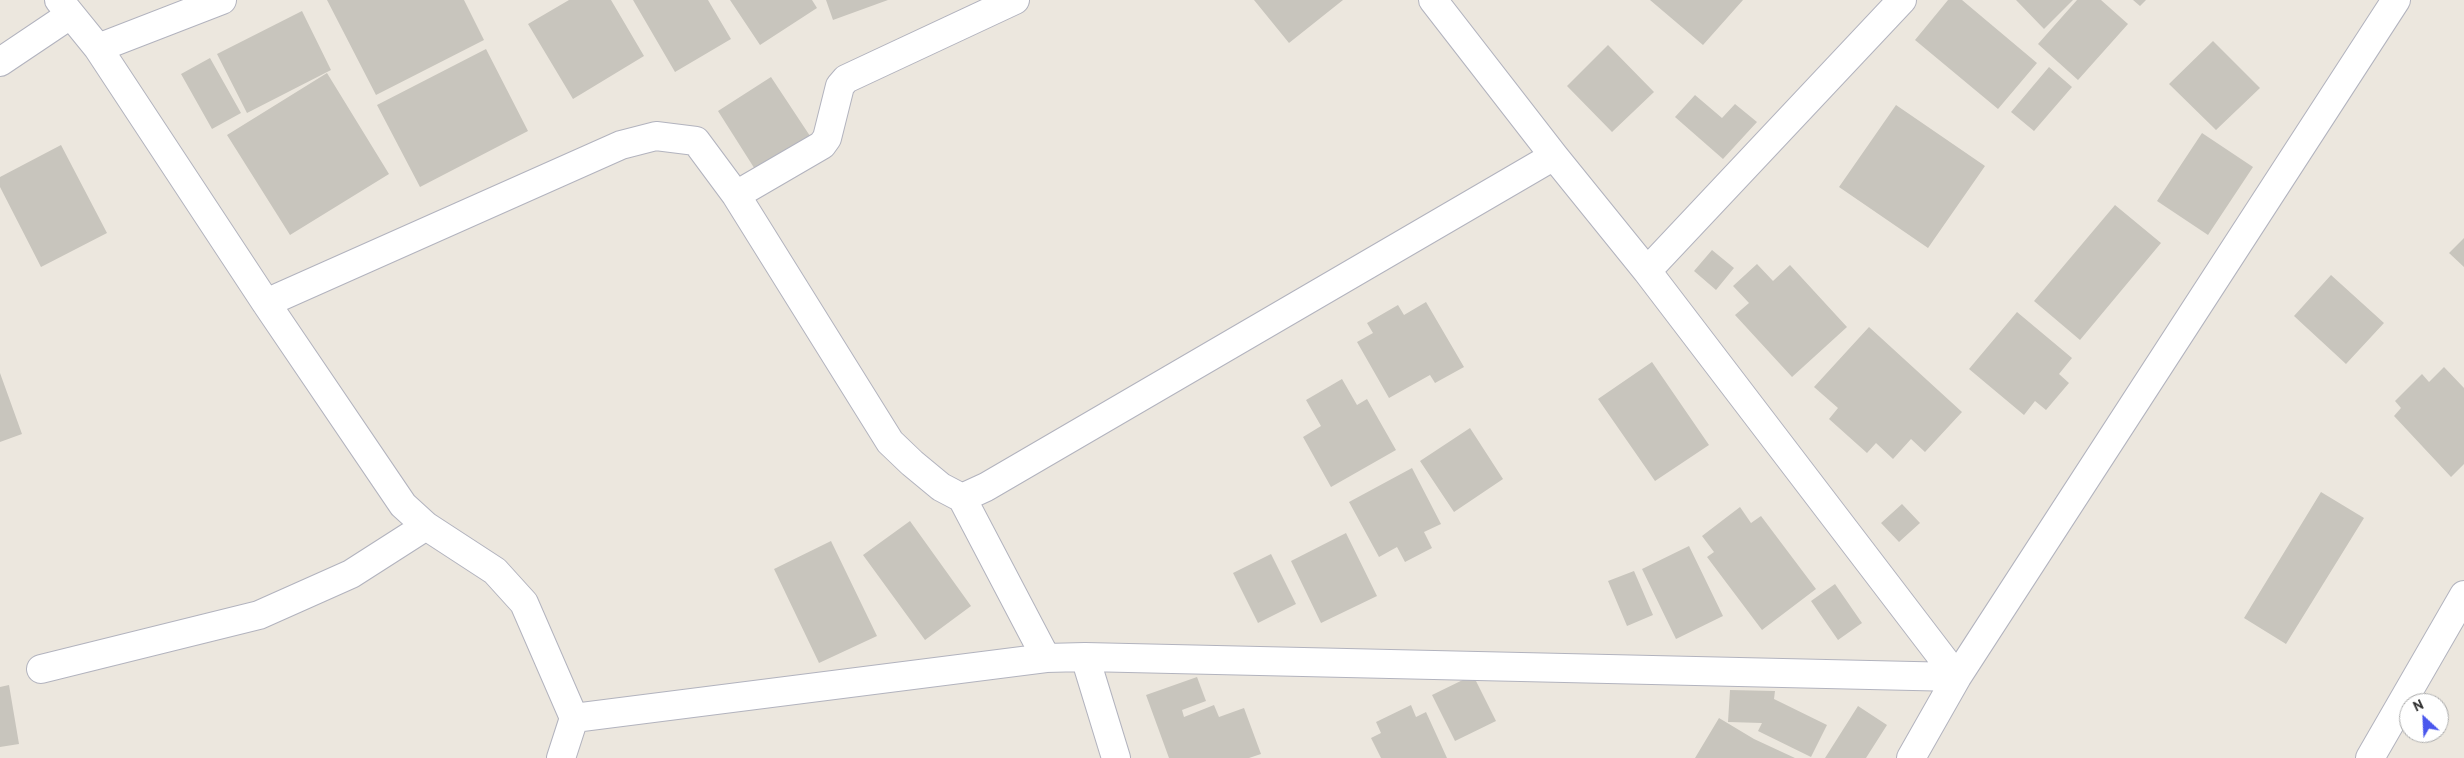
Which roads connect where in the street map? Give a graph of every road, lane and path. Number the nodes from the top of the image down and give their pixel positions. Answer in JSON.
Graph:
{"nodes":[{"id":1,"x":222,"y":0,"type":"edge"},
{"id":2,"x":1015,"y":0,"type":"edge"},
{"id":3,"x":1433,"y":0,"type":"edge"},
{"id":4,"x":1902,"y":0,"type":"edge"},
{"id":5,"x":2396,"y":0,"type":"edge"},
{"id":6,"x":64,"y":7,"type":"edge"},
{"id":7,"x":98,"y":48,"type":"junction"},
{"id":8,"x":0,"y":62,"type":"edge"},
{"id":9,"x":1554,"y":156,"type":"junction"},
{"id":10,"x":736,"y":195,"type":"junction"},
{"id":11,"x":1647,"y":271,"type":"junction"},
{"id":12,"x":266,"y":304,"type":"junction"},
{"id":13,"x":962,"y":498,"type":"junction"},
{"id":14,"x":426,"y":526,"type":"junction"},
{"id":15,"x":2464,"y":595,"type":"edge"},
{"id":16,"x":1085,"y":657,"type":"junction"},
{"id":17,"x":1046,"y":658,"type":"junction"},
{"id":18,"x":41,"y":669,"type":"dead end"},
{"id":19,"x":1957,"y":677,"type":"junction"},
{"id":20,"x":574,"y":718,"type":"junction"},
{"id":21,"x":561,"y":758,"type":"edge"},
{"id":22,"x":1116,"y":758,"type":"edge"},
{"id":23,"x":1910,"y":758,"type":"edge"},
{"id":24,"x":2370,"y":758,"type":"edge"}],
"edges":[{"from":1,"to":7,"type":"street"},
{"from":2,"to":10,"type":"street"},
{"from":3,"to":9,"type":"street"},
{"from":4,"to":11,"type":"street"},
{"from":5,"to":19,"type":"street"},
{"from":6,"to":7,"type":"street"},
{"from":6,"to":8,"type":"street"},
{"from":7,"to":12,"type":"street"},
{"from":9,"to":11,"type":"street"},
{"from":9,"to":13,"type":"street"},
{"from":10,"to":12,"type":"street"},
{"from":10,"to":13,"type":"street"},
{"from":11,"to":19,"type":"street"},
{"from":12,"to":14,"type":"street"},
{"from":13,"to":17,"type":"street"},
{"from":14,"to":18,"type":"street"},
{"from":14,"to":20,"type":"street"},
{"from":15,"to":24,"type":"street"},
{"from":16,"to":17,"type":"street"},
{"from":16,"to":19,"type":"street"},
{"from":16,"to":22,"type":"street"},
{"from":17,"to":20,"type":"street"},
{"from":19,"to":23,"type":"street"},
{"from":20,"to":21,"type":"street"}]}
